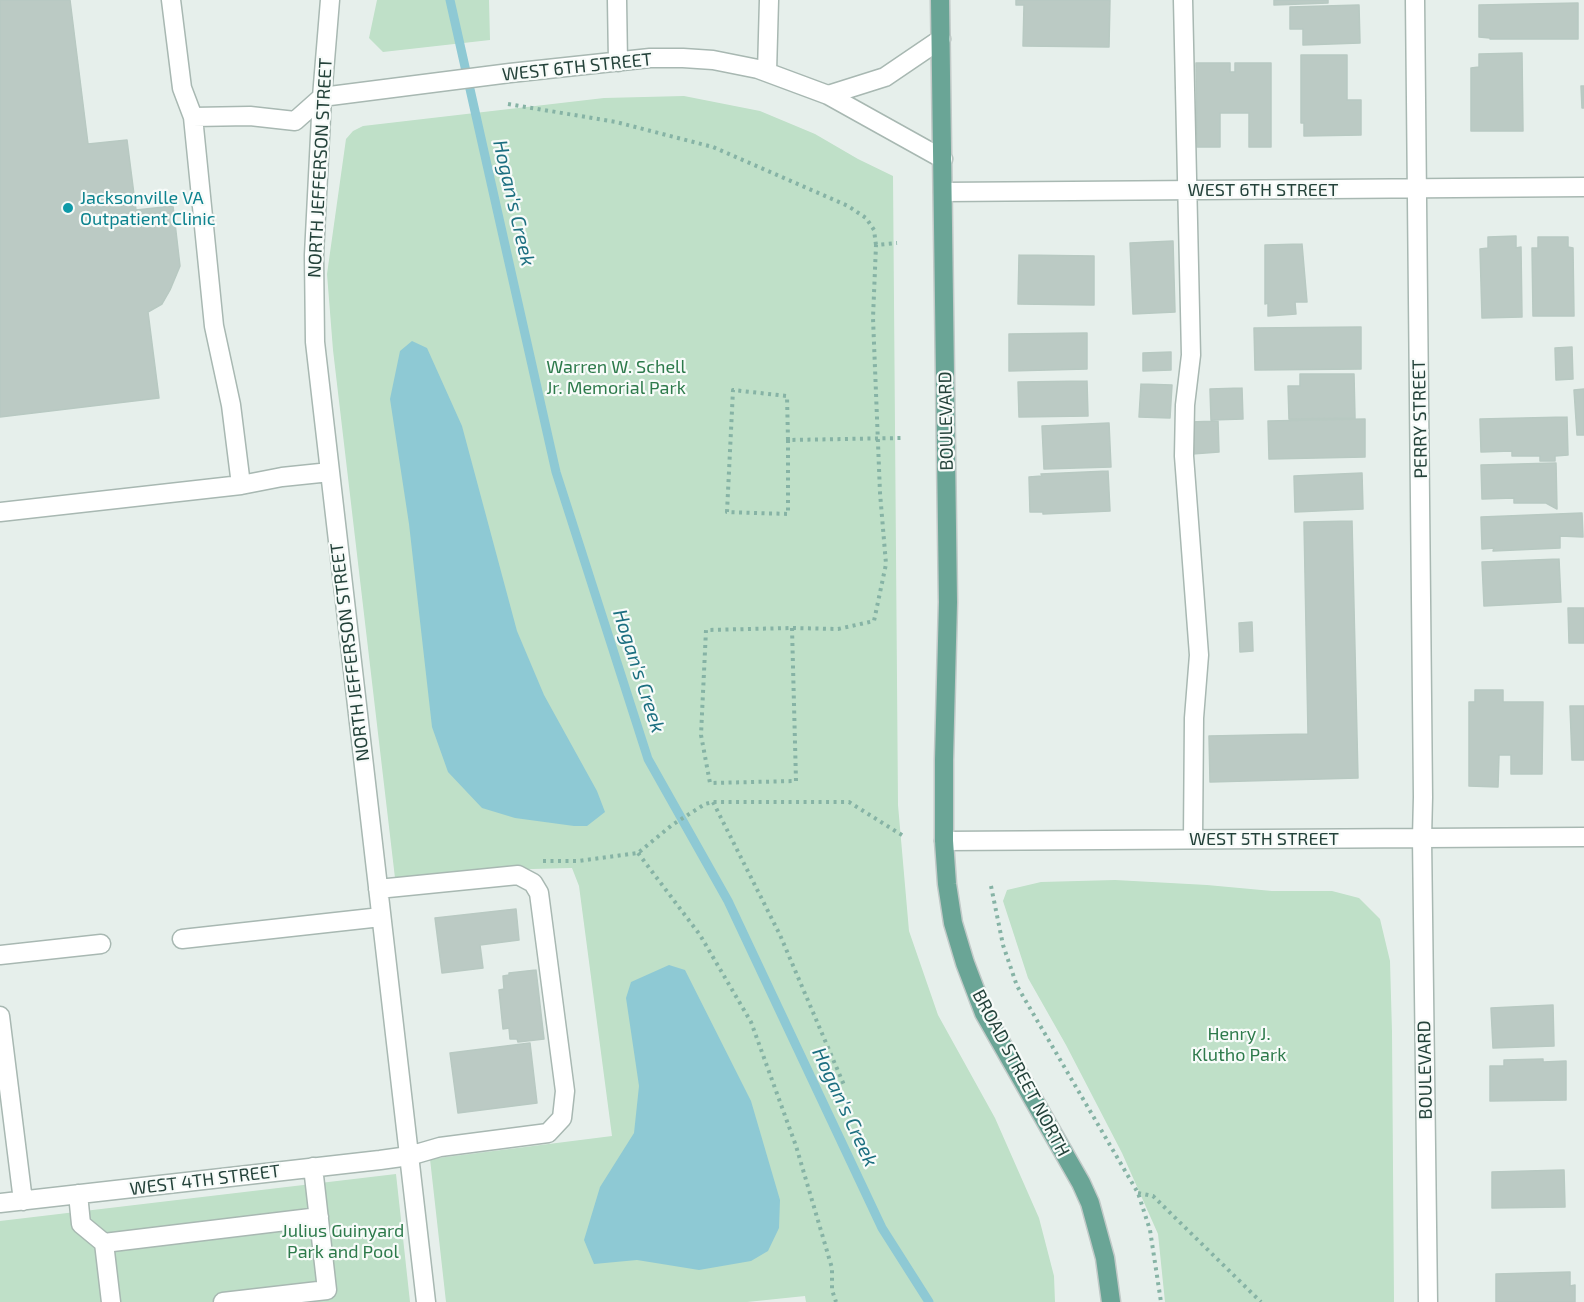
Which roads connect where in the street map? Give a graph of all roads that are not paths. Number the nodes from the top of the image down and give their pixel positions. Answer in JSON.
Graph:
{"nodes":[{"id":1,"x":171,"y":0,"type":"edge"},
{"id":2,"x":330,"y":0,"type":"edge"},
{"id":3,"x":617,"y":0,"type":"edge"},
{"id":4,"x":769,"y":0,"type":"edge"},
{"id":5,"x":940,"y":0,"type":"edge"},
{"id":6,"x":1183,"y":0,"type":"edge"},
{"id":7,"x":1414,"y":0,"type":"edge"},
{"id":8,"x":941,"y":39,"type":"junction"},
{"id":9,"x":618,"y":62,"type":"junction"},
{"id":10,"x":767,"y":72,"type":"junction"},
{"id":11,"x":828,"y":95,"type":"junction"},
{"id":12,"x":322,"y":97,"type":"junction"},
{"id":13,"x":193,"y":117,"type":"junction"},
{"id":14,"x":943,"y":159,"type":"junction"},
{"id":15,"x":1584,"y":188,"type":"edge"},
{"id":16,"x":1185,"y":190,"type":"junction"},
{"id":17,"x":1417,"y":190,"type":"junction"},
{"id":18,"x":943,"y":192,"type":"junction"},
{"id":19,"x":330,"y":472,"type":"junction"},
{"id":20,"x":240,"y":485,"type":"junction"},
{"id":21,"x":0,"y":512,"type":"edge"},
{"id":22,"x":1584,"y":837,"type":"edge"},
{"id":23,"x":1422,"y":838,"type":"junction"},
{"id":24,"x":1193,"y":839,"type":"junction"},
{"id":25,"x":944,"y":841,"type":"junction"},
{"id":26,"x":378,"y":889,"type":"junction"},
{"id":27,"x":381,"y":917,"type":"junction"},
{"id":28,"x":182,"y":939,"type":"dead end"},
{"id":29,"x":101,"y":944,"type":"dead end"},
{"id":30,"x":0,"y":955,"type":"edge"},
{"id":31,"x":0,"y":1016,"type":"edge"},
{"id":32,"x":410,"y":1156,"type":"junction"},
{"id":33,"x":313,"y":1167,"type":"junction"},
{"id":34,"x":78,"y":1194,"type":"junction"},
{"id":35,"x":23,"y":1201,"type":"junction"},
{"id":36,"x":0,"y":1203,"type":"edge"},
{"id":37,"x":320,"y":1216,"type":"junction"},
{"id":38,"x":104,"y":1243,"type":"junction"},
{"id":39,"x":111,"y":1302,"type":"edge"},
{"id":40,"x":223,"y":1302,"type":"edge"},
{"id":41,"x":426,"y":1302,"type":"edge"},
{"id":42,"x":1111,"y":1302,"type":"edge"},
{"id":43,"x":1428,"y":1302,"type":"edge"}],
"edges":[{"from":1,"to":13,"type":"street"},
{"from":2,"to":12,"type":"street","name":"NORTH JEFFERSON STREET"},
{"from":3,"to":9,"type":"street"},
{"from":4,"to":10,"type":"street"},
{"from":5,"to":8,"type":"main road","name":"BOULEVARD"},
{"from":6,"to":16,"type":"street"},
{"from":7,"to":17,"type":"street","name":"PERRY STREET"},
{"from":8,"to":11,"type":"street"},
{"from":8,"to":14,"type":"main road","name":"BOULEVARD"},
{"from":9,"to":10,"type":"street","name":"WEST 6TH STREET"},
{"from":9,"to":12,"type":"street","name":"WEST 6TH STREET"},
{"from":10,"to":11,"type":"street","name":"WEST 6TH STREET"},
{"from":11,"to":14,"type":"street","name":"WEST 6TH STREET"},
{"from":12,"to":13,"type":"street"},
{"from":12,"to":19,"type":"street","name":"NORTH JEFFERSON STREET"},
{"from":13,"to":20,"type":"street"},
{"from":14,"to":18,"type":"main road","name":"BOULEVARD"},
{"from":15,"to":17,"type":"street","name":"WEST 6TH STREET"},
{"from":16,"to":17,"type":"street","name":"WEST 6TH STREET"},
{"from":16,"to":18,"type":"street","name":"WEST 6TH STREET"},
{"from":16,"to":24,"type":"street"},
{"from":17,"to":23,"type":"street","name":"PERRY STREET"},
{"from":18,"to":25,"type":"main road","name":"BOULEVARD"},
{"from":19,"to":20,"type":"street"},
{"from":19,"to":26,"type":"street","name":"NORTH JEFFERSON STREET"},
{"from":20,"to":21,"type":"street"},
{"from":22,"to":23,"type":"street","name":"WEST 5TH STREET"},
{"from":23,"to":24,"type":"street","name":"WEST 5TH STREET"},
{"from":23,"to":43,"type":"street","name":"BOULEVARD"},
{"from":24,"to":25,"type":"street","name":"WEST 5TH STREET"},
{"from":25,"to":42,"type":"main road","name":"BROAD STREET NORTH"},
{"from":26,"to":27,"type":"street","name":"NORTH JEFFERSON STREET"},
{"from":26,"to":32,"type":"street","name":"WEST 4TH STREET"},
{"from":27,"to":28,"type":"street"},
{"from":27,"to":32,"type":"street","name":"NORTH JEFFERSON STREET"},
{"from":29,"to":30,"type":"street"},
{"from":31,"to":35,"type":"street"},
{"from":32,"to":33,"type":"street","name":"WEST 4TH STREET"},
{"from":32,"to":41,"type":"street","name":"NORTH JEFFERSON STREET"},
{"from":33,"to":34,"type":"street","name":"WEST 4TH STREET"},
{"from":33,"to":37,"type":"street"},
{"from":34,"to":35,"type":"street","name":"WEST 4TH STREET"},
{"from":34,"to":38,"type":"street"},
{"from":35,"to":36,"type":"street","name":"WEST 4TH STREET"},
{"from":37,"to":38,"type":"street"},
{"from":37,"to":40,"type":"street"},
{"from":38,"to":39,"type":"street"}]}
